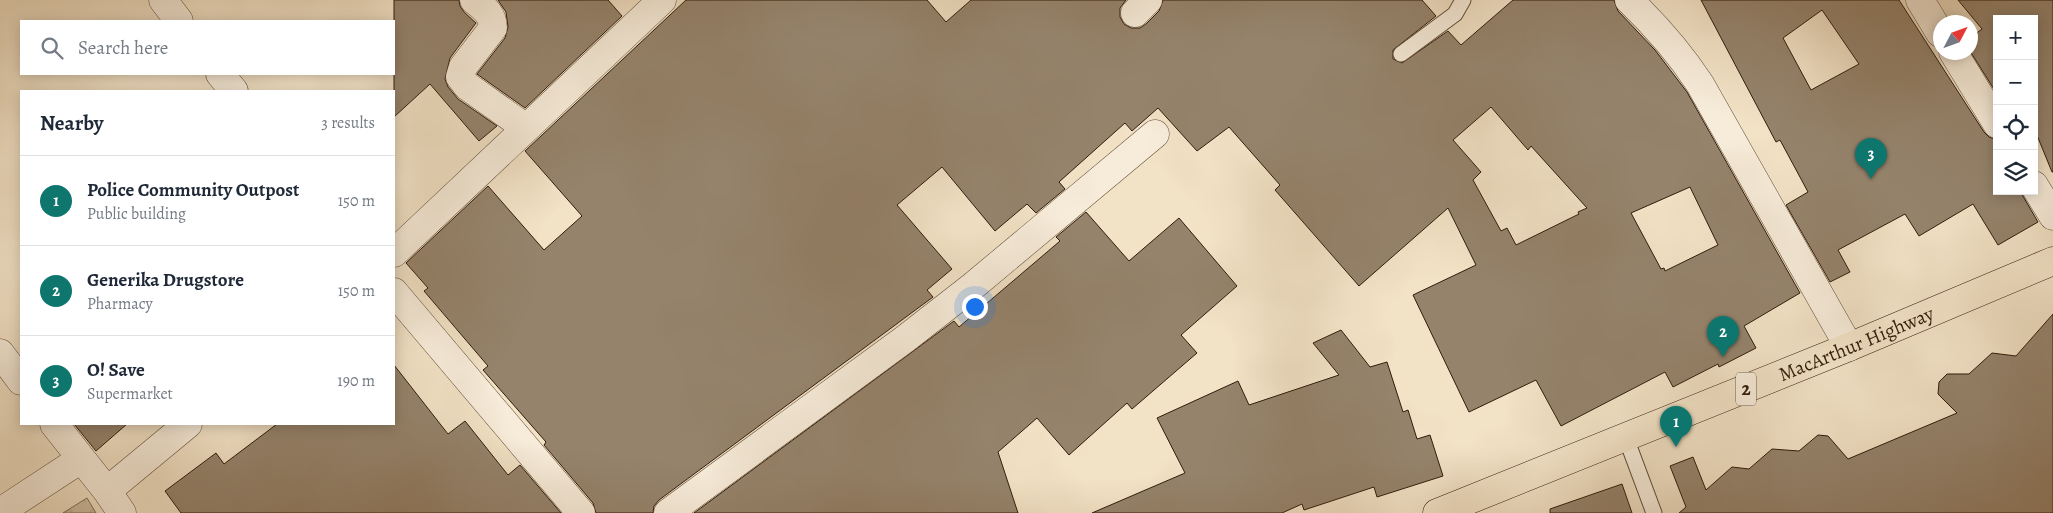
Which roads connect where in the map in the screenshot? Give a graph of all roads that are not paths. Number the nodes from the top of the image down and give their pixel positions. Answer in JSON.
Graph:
{"nodes":[{"id":1,"x":163,"y":0,"type":"edge"},
{"id":2,"x":474,"y":0,"type":"edge"},
{"id":3,"x":662,"y":0,"type":"edge"},
{"id":4,"x":1463,"y":0,"type":"edge"},
{"id":5,"x":1630,"y":0,"type":"edge"},
{"id":6,"x":1920,"y":0,"type":"edge"},
{"id":7,"x":178,"y":20,"type":"edge"},
{"id":8,"x":1933,"y":21,"type":"edge"},
{"id":9,"x":1401,"y":54,"type":"dead end"},
{"id":10,"x":1957,"y":60,"type":"edge"},
{"id":11,"x":221,"y":75,"type":"edge"},
{"id":12,"x":233,"y":90,"type":"edge"},
{"id":13,"x":1993,"y":118,"type":"edge"},
{"id":14,"x":526,"y":128,"type":"junction"},
{"id":15,"x":1155,"y":134,"type":"dead end"},
{"id":16,"x":2038,"y":192,"type":"edge"},
{"id":17,"x":2053,"y":216,"type":"edge"},
{"id":18,"x":395,"y":252,"type":"edge"},
{"id":19,"x":2053,"y":260,"type":"edge"},
{"id":20,"x":395,"y":293,"type":"edge"},
{"id":21,"x":1849,"y":347,"type":"junction"},
{"id":22,"x":0,"y":353,"type":"edge"},
{"id":23,"x":20,"y":380,"type":"edge"},
{"id":24,"x":55,"y":425,"type":"edge"},
{"id":25,"x":187,"y":425,"type":"edge"},
{"id":26,"x":1626,"y":438,"type":"junction"},
{"id":27,"x":81,"y":460,"type":"junction"},
{"id":28,"x":107,"y":491,"type":"junction"},
{"id":29,"x":0,"y":512,"type":"edge"},
{"id":30,"x":122,"y":513,"type":"edge"},
{"id":31,"x":581,"y":513,"type":"edge"},
{"id":32,"x":668,"y":513,"type":"edge"},
{"id":33,"x":1437,"y":513,"type":"edge"},
{"id":34,"x":1654,"y":513,"type":"edge"}],
"edges":[{"from":1,"to":7,"type":"street"},
{"from":2,"to":14,"type":"street"},
{"from":3,"to":14,"type":"street"},
{"from":4,"to":9,"type":"lane"},
{"from":5,"to":21,"type":"street"},
{"from":6,"to":8,"type":"street"},
{"from":10,"to":13,"type":"street"},
{"from":11,"to":12,"type":"street"},
{"from":14,"to":18,"type":"street"},
{"from":15,"to":32,"type":"street"},
{"from":16,"to":17,"type":"street"},
{"from":19,"to":21,"type":"highway","name":"MacArthur Highway","number":"2"},
{"from":20,"to":31,"type":"street"},
{"from":21,"to":26,"type":"highway","name":"MacArthur Highway","number":"2"},
{"from":22,"to":23,"type":"street"},
{"from":24,"to":27,"type":"street"},
{"from":25,"to":28,"type":"street"},
{"from":26,"to":33,"type":"highway","name":"MacArthur Highway","number":"2"},
{"from":26,"to":34,"type":"lane"},
{"from":27,"to":28,"type":"street"},
{"from":27,"to":29,"type":"street"},
{"from":28,"to":30,"type":"street"}]}
